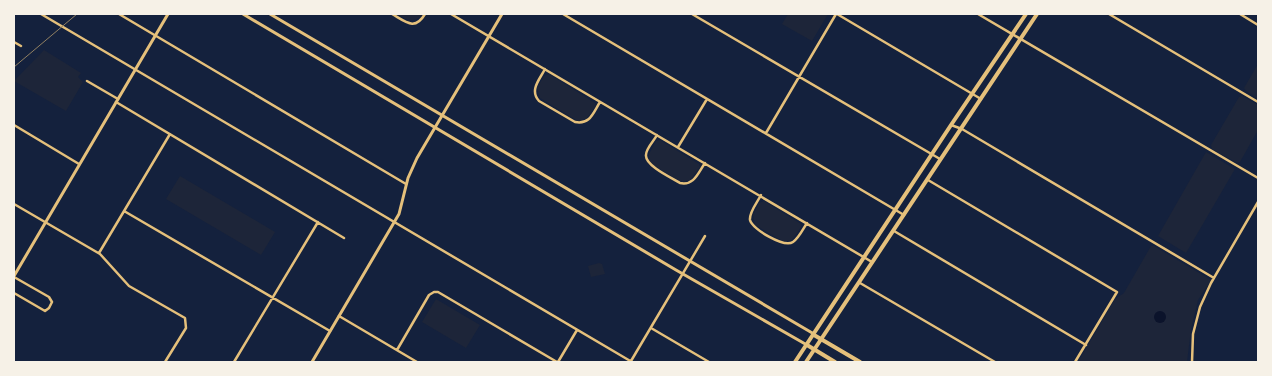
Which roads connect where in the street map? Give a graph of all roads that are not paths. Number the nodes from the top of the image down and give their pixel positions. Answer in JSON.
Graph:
{"nodes":[{"id":1,"x":41,"y":14,"type":"edge"},
{"id":2,"x":119,"y":14,"type":"edge"},
{"id":3,"x":168,"y":14,"type":"edge"},
{"id":4,"x":243,"y":14,"type":"edge"},
{"id":5,"x":270,"y":14,"type":"edge"},
{"id":6,"x":392,"y":14,"type":"edge"},
{"id":7,"x":425,"y":14,"type":"edge"},
{"id":8,"x":452,"y":14,"type":"edge"},
{"id":9,"x":502,"y":14,"type":"edge"},
{"id":10,"x":563,"y":14,"type":"edge"},
{"id":11,"x":692,"y":14,"type":"edge"},
{"id":12,"x":836,"y":14,"type":"edge"},
{"id":13,"x":978,"y":14,"type":"edge"},
{"id":14,"x":1026,"y":14,"type":"edge"},
{"id":15,"x":1037,"y":14,"type":"edge"},
{"id":16,"x":1109,"y":14,"type":"edge"},
{"id":17,"x":1240,"y":14,"type":"edge"},
{"id":18,"x":1258,"y":25,"type":"edge"},
{"id":19,"x":1013,"y":34,"type":"junction"},
{"id":20,"x":155,"y":35,"type":"junction"},
{"id":21,"x":489,"y":36,"type":"junction"},
{"id":22,"x":1021,"y":38,"type":"junction"},
{"id":23,"x":14,"y":42,"type":"edge"},
{"id":24,"x":21,"y":46,"type":"dead end"},
{"id":25,"x":545,"y":69,"type":"junction"},
{"id":26,"x":135,"y":70,"type":"junction"},
{"id":27,"x":799,"y":77,"type":"junction"},
{"id":28,"x":87,"y":80,"type":"dead end"},
{"id":29,"x":972,"y":94,"type":"junction"},
{"id":30,"x":707,"y":98,"type":"junction"},
{"id":31,"x":981,"y":99,"type":"junction"},
{"id":32,"x":117,"y":100,"type":"junction"},
{"id":33,"x":601,"y":102,"type":"junction"},
{"id":34,"x":1258,"y":102,"type":"edge"},
{"id":35,"x":442,"y":115,"type":"junction"},
{"id":36,"x":14,"y":125,"type":"edge"},
{"id":37,"x":951,"y":125,"type":"junction"},
{"id":38,"x":436,"y":127,"type":"junction"},
{"id":39,"x":962,"y":129,"type":"junction"},
{"id":40,"x":766,"y":133,"type":"junction"},
{"id":41,"x":170,"y":134,"type":"junction"},
{"id":42,"x":657,"y":135,"type":"junction"},
{"id":43,"x":678,"y":147,"type":"junction"},
{"id":44,"x":932,"y":154,"type":"junction"},
{"id":45,"x":942,"y":159,"type":"junction"},
{"id":46,"x":705,"y":163,"type":"junction"},
{"id":47,"x":80,"y":164,"type":"junction"},
{"id":48,"x":1258,"y":178,"type":"edge"},
{"id":49,"x":928,"y":180,"type":"junction"},
{"id":50,"x":406,"y":184,"type":"junction"},
{"id":51,"x":761,"y":196,"type":"junction"},
{"id":52,"x":1258,"y":202,"type":"edge"},
{"id":53,"x":14,"y":204,"type":"edge"},
{"id":54,"x":896,"y":210,"type":"junction"},
{"id":55,"x":124,"y":211,"type":"junction"},
{"id":56,"x":904,"y":215,"type":"junction"},
{"id":57,"x":318,"y":222,"type":"junction"},
{"id":58,"x":394,"y":222,"type":"junction"},
{"id":59,"x":45,"y":223,"type":"junction"},
{"id":60,"x":807,"y":223,"type":"junction"},
{"id":61,"x":894,"y":231,"type":"junction"},
{"id":62,"x":705,"y":236,"type":"dead end"},
{"id":63,"x":344,"y":238,"type":"dead end"},
{"id":64,"x":99,"y":254,"type":"junction"},
{"id":65,"x":864,"y":256,"type":"junction"},
{"id":66,"x":690,"y":262,"type":"junction"},
{"id":67,"x":873,"y":262,"type":"junction"},
{"id":68,"x":683,"y":274,"type":"junction"},
{"id":69,"x":14,"y":276,"type":"edge"},
{"id":70,"x":1214,"y":278,"type":"junction"},
{"id":71,"x":860,"y":283,"type":"junction"},
{"id":72,"x":14,"y":293,"type":"edge"},
{"id":73,"x":272,"y":298,"type":"junction"},
{"id":74,"x":339,"y":316,"type":"junction"},
{"id":75,"x":651,"y":328,"type":"junction"},
{"id":76,"x":577,"y":330,"type":"junction"},
{"id":77,"x":330,"y":331,"type":"junction"},
{"id":78,"x":814,"y":335,"type":"junction"},
{"id":79,"x":822,"y":340,"type":"junction"},
{"id":80,"x":807,"y":345,"type":"junction"},
{"id":81,"x":1086,"y":345,"type":"junction"},
{"id":82,"x":397,"y":350,"type":"junction"},
{"id":83,"x":815,"y":350,"type":"junction"},
{"id":84,"x":165,"y":362,"type":"edge"},
{"id":85,"x":234,"y":362,"type":"edge"},
{"id":86,"x":312,"y":362,"type":"edge"},
{"id":87,"x":417,"y":362,"type":"edge"},
{"id":88,"x":557,"y":362,"type":"edge"},
{"id":89,"x":632,"y":362,"type":"edge"},
{"id":90,"x":709,"y":362,"type":"edge"},
{"id":91,"x":795,"y":362,"type":"edge"},
{"id":92,"x":806,"y":362,"type":"edge"},
{"id":93,"x":835,"y":362,"type":"edge"},
{"id":94,"x":860,"y":362,"type":"edge"},
{"id":95,"x":995,"y":362,"type":"edge"},
{"id":96,"x":1076,"y":362,"type":"edge"},
{"id":97,"x":1192,"y":362,"type":"edge"}],
"edges":[{"from":1,"to":26,"type":"street"},
{"from":2,"to":20,"type":"street"},
{"from":3,"to":20,"type":"main road"},
{"from":4,"to":38,"type":"main road"},
{"from":5,"to":35,"type":"main road"},
{"from":6,"to":7,"type":"street"},
{"from":8,"to":21,"type":"street"},
{"from":9,"to":21,"type":"main road"},
{"from":10,"to":30,"type":"street"},
{"from":11,"to":27,"type":"street"},
{"from":12,"to":27,"type":"street"},
{"from":12,"to":29,"type":"street"},
{"from":13,"to":19,"type":"street"},
{"from":14,"to":19,"type":"main road"},
{"from":15,"to":22,"type":"main road"},
{"from":16,"to":34,"type":"street"},
{"from":17,"to":18,"type":"street"},
{"from":19,"to":22,"type":"street"},
{"from":19,"to":29,"type":"main road"},
{"from":20,"to":26,"type":"main road"},
{"from":20,"to":50,"type":"street"},
{"from":21,"to":25,"type":"street"},
{"from":21,"to":35,"type":"main road"},
{"from":22,"to":31,"type":"main road"},
{"from":22,"to":48,"type":"street"},
{"from":23,"to":24,"type":"street"},
{"from":25,"to":33,"type":"street"},
{"from":25,"to":33,"type":"street"},
{"from":26,"to":32,"type":"main road"},
{"from":26,"to":58,"type":"street"},
{"from":27,"to":40,"type":"street"},
{"from":27,"to":44,"type":"street"},
{"from":28,"to":32,"type":"street"},
{"from":29,"to":31,"type":"street"},
{"from":29,"to":37,"type":"main road"},
{"from":30,"to":40,"type":"street"},
{"from":30,"to":43,"type":"street"},
{"from":31,"to":39,"type":"main road"},
{"from":32,"to":41,"type":"street"},
{"from":32,"to":47,"type":"main road"},
{"from":33,"to":42,"type":"street"},
{"from":35,"to":38,"type":"main road"},
{"from":35,"to":66,"type":"main road"},
{"from":36,"to":47,"type":"street"},
{"from":37,"to":39,"type":"street"},
{"from":37,"to":44,"type":"main road"},
{"from":38,"to":50,"type":"main road"},
{"from":38,"to":68,"type":"main road"},
{"from":39,"to":45,"type":"main road"},
{"from":39,"to":70,"type":"street"},
{"from":40,"to":54,"type":"street"},
{"from":41,"to":55,"type":"street"},
{"from":41,"to":57,"type":"street"},
{"from":42,"to":43,"type":"street"},
{"from":42,"to":46,"type":"street"},
{"from":43,"to":46,"type":"street"},
{"from":44,"to":45,"type":"street"},
{"from":44,"to":54,"type":"main road"},
{"from":45,"to":49,"type":"main road"},
{"from":46,"to":51,"type":"street"},
{"from":47,"to":59,"type":"main road"},
{"from":49,"to":56,"type":"main road"},
{"from":49,"to":81,"type":"street"},
{"from":50,"to":58,"type":"main road"},
{"from":51,"to":60,"type":"street"},
{"from":51,"to":60,"type":"street"},
{"from":52,"to":70,"type":"street"},
{"from":53,"to":59,"type":"street"},
{"from":54,"to":56,"type":"street"},
{"from":54,"to":65,"type":"main road"},
{"from":55,"to":64,"type":"street"},
{"from":55,"to":73,"type":"street"},
{"from":56,"to":61,"type":"main road"},
{"from":57,"to":63,"type":"street"},
{"from":57,"to":73,"type":"street"},
{"from":58,"to":74,"type":"main road"},
{"from":58,"to":76,"type":"street"},
{"from":59,"to":64,"type":"street"},
{"from":59,"to":69,"type":"main road"},
{"from":60,"to":65,"type":"street"},
{"from":61,"to":67,"type":"main road"},
{"from":61,"to":81,"type":"street"},
{"from":62,"to":66,"type":"street"},
{"from":64,"to":84,"type":"street"},
{"from":65,"to":67,"type":"street"},
{"from":65,"to":78,"type":"main road"},
{"from":66,"to":68,"type":"street"},
{"from":66,"to":78,"type":"main road"},
{"from":67,"to":71,"type":"main road"},
{"from":68,"to":75,"type":"street"},
{"from":68,"to":80,"type":"main road"},
{"from":69,"to":72,"type":"street"},
{"from":70,"to":97,"type":"street"},
{"from":71,"to":79,"type":"main road"},
{"from":71,"to":95,"type":"street"},
{"from":73,"to":77,"type":"street"},
{"from":73,"to":85,"type":"street"},
{"from":74,"to":77,"type":"main road"},
{"from":74,"to":82,"type":"street"},
{"from":75,"to":89,"type":"street"},
{"from":75,"to":90,"type":"street"},
{"from":76,"to":88,"type":"street"},
{"from":76,"to":89,"type":"street"},
{"from":77,"to":86,"type":"main road"},
{"from":78,"to":79,"type":"main road"},
{"from":78,"to":80,"type":"main road"},
{"from":79,"to":83,"type":"main road"},
{"from":79,"to":94,"type":"main road"},
{"from":80,"to":83,"type":"main road"},
{"from":80,"to":91,"type":"main road"},
{"from":81,"to":96,"type":"street"},
{"from":82,"to":87,"type":"street"},
{"from":82,"to":88,"type":"street"},
{"from":83,"to":92,"type":"main road"},
{"from":83,"to":93,"type":"main road"}]}
